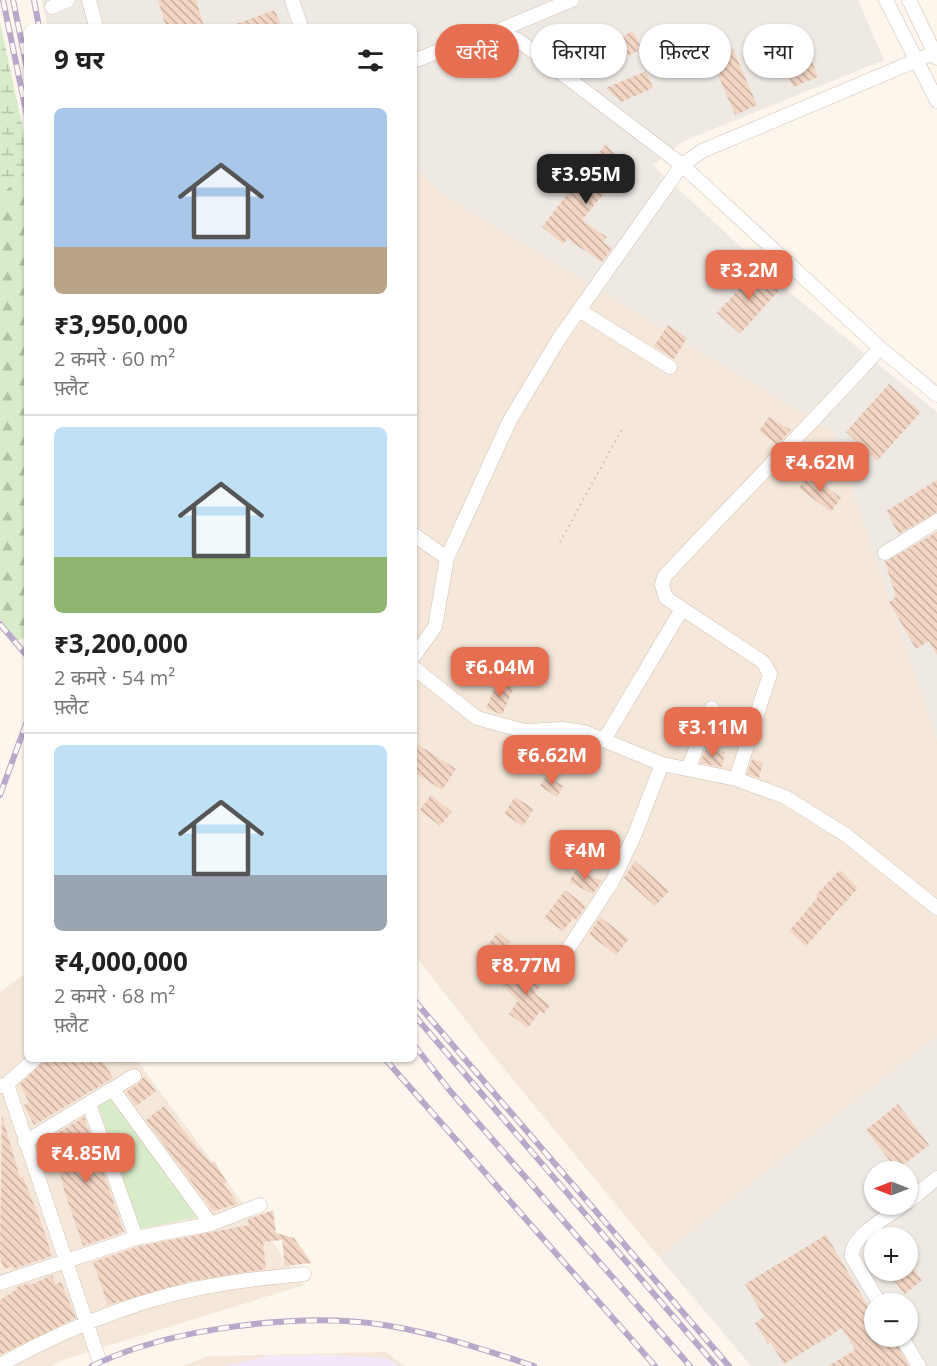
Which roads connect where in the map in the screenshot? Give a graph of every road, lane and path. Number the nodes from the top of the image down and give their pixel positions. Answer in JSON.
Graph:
{"nodes":[{"id":1,"x":68,"y":0,"type":"edge"},
{"id":2,"x":89,"y":0,"type":"edge"},
{"id":3,"x":292,"y":0,"type":"edge"},
{"id":4,"x":572,"y":0,"type":"edge"},
{"id":5,"x":886,"y":0,"type":"edge"},
{"id":6,"x":909,"y":0,"type":"edge"},
{"id":7,"x":52,"y":7,"type":"dead end"},
{"id":8,"x":95,"y":24,"type":"edge"},
{"id":9,"x":300,"y":24,"type":"edge"},
{"id":10,"x":514,"y":24,"type":"edge"},
{"id":11,"x":519,"y":41,"type":"edge"},
{"id":12,"x":435,"y":52,"type":"edge"},
{"id":13,"x":936,"y":56,"type":"edge"},
{"id":14,"x":417,"y":60,"type":"edge"},
{"id":15,"x":915,"y":61,"type":"junction"},
{"id":16,"x":937,"y":101,"type":"edge"},
{"id":17,"x":682,"y":165,"type":"junction"},
{"id":18,"x":579,"y":310,"type":"junction"},
{"id":19,"x":880,"y":348,"type":"junction"},
{"id":20,"x":670,"y":367,"type":"dead end"},
{"id":21,"x":937,"y":395,"type":"edge"},
{"id":22,"x":622,"y":429,"type":"dead end"},
{"id":23,"x":937,"y":521,"type":"edge"},
{"id":24,"x":417,"y":537,"type":"edge"},
{"id":25,"x":560,"y":542,"type":"dead end"},
{"id":26,"x":885,"y":553,"type":"dead end"},
{"id":27,"x":447,"y":558,"type":"junction"},
{"id":28,"x":682,"y":609,"type":"junction"},
{"id":29,"x":417,"y":650,"type":"edge"},
{"id":30,"x":417,"y":670,"type":"edge"},
{"id":31,"x":712,"y":708,"type":"dead end"},
{"id":32,"x":604,"y":740,"type":"junction"},
{"id":33,"x":663,"y":764,"type":"junction"},
{"id":34,"x":688,"y":769,"type":"junction"},
{"id":35,"x":735,"y":779,"type":"junction"},
{"id":36,"x":937,"y":908,"type":"edge"},
{"id":37,"x":555,"y":969,"type":"dead end"},
{"id":38,"x":31,"y":1062,"type":"edge"},
{"id":39,"x":134,"y":1076,"type":"dead end"},
{"id":40,"x":4,"y":1085,"type":"edge"},
{"id":41,"x":114,"y":1091,"type":"junction"},
{"id":42,"x":89,"y":1104,"type":"junction"},
{"id":43,"x":25,"y":1142,"type":"junction"},
{"id":44,"x":937,"y":1178,"type":"edge"},
{"id":45,"x":918,"y":1193,"type":"edge"},
{"id":46,"x":260,"y":1205,"type":"dead end"},
{"id":47,"x":890,"y":1215,"type":"edge"},
{"id":48,"x":211,"y":1224,"type":"junction"},
{"id":49,"x":136,"y":1238,"type":"junction"},
{"id":50,"x":65,"y":1261,"type":"junction"},
{"id":51,"x":304,"y":1274,"type":"dead end"},
{"id":52,"x":0,"y":1283,"type":"edge"},
{"id":53,"x":873,"y":1293,"type":"edge"},
{"id":54,"x":85,"y":1323,"type":"junction"},
{"id":55,"x":908,"y":1347,"type":"edge"},
{"id":56,"x":0,"y":1365,"type":"edge"},
{"id":57,"x":100,"y":1366,"type":"edge"},
{"id":58,"x":919,"y":1366,"type":"edge"}],
"edges":[{"from":1,"to":7,"type":"street"},
{"from":2,"to":8,"type":"street"},
{"from":3,"to":9,"type":"street"},
{"from":4,"to":10,"type":"street"},
{"from":5,"to":15,"type":"street"},
{"from":6,"to":13,"type":"street"},
{"from":11,"to":17,"type":"street"},
{"from":12,"to":14,"type":"street"},
{"from":13,"to":15,"type":"street"},
{"from":15,"to":16,"type":"street"},
{"from":15,"to":17,"type":"street"},
{"from":17,"to":18,"type":"street"},
{"from":17,"to":19,"type":"street"},
{"from":18,"to":20,"type":"street"},
{"from":18,"to":27,"type":"street"},
{"from":19,"to":21,"type":"street"},
{"from":19,"to":28,"type":"street"},
{"from":22,"to":25,"type":"path"},
{"from":23,"to":26,"type":"street"},
{"from":24,"to":27,"type":"street"},
{"from":27,"to":29,"type":"street"},
{"from":28,"to":32,"type":"street"},
{"from":28,"to":35,"type":"street"},
{"from":30,"to":32,"type":"street"},
{"from":31,"to":34,"type":"street"},
{"from":32,"to":33,"type":"street"},
{"from":33,"to":34,"type":"street"},
{"from":33,"to":37,"type":"street"},
{"from":34,"to":35,"type":"street"},
{"from":35,"to":36,"type":"street"},
{"from":38,"to":40,"type":"street"},
{"from":39,"to":41,"type":"street"},
{"from":40,"to":43,"type":"street"},
{"from":41,"to":42,"type":"street"},
{"from":41,"to":48,"type":"street"},
{"from":42,"to":43,"type":"street"},
{"from":42,"to":49,"type":"street"},
{"from":43,"to":50,"type":"street"},
{"from":44,"to":45,"type":"street"},
{"from":46,"to":48,"type":"street"},
{"from":47,"to":53,"type":"street"},
{"from":48,"to":49,"type":"street"},
{"from":49,"to":50,"type":"street"},
{"from":50,"to":52,"type":"street"},
{"from":50,"to":54,"type":"street"},
{"from":51,"to":54,"type":"street"},
{"from":54,"to":56,"type":"street"},
{"from":54,"to":57,"type":"street"},
{"from":55,"to":58,"type":"street"}]}
